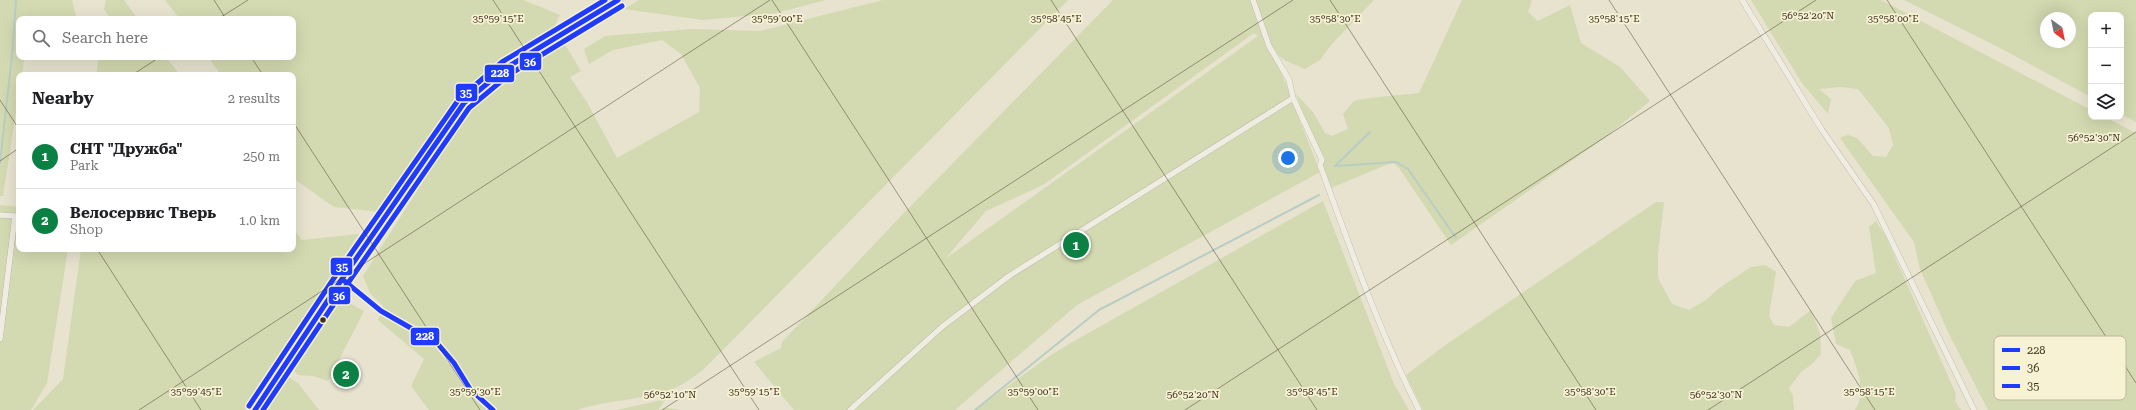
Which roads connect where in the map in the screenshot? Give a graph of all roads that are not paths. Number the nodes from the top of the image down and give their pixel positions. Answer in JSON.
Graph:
{"nodes":[{"id":1,"x":618,"y":0,"type":"edge"},
{"id":2,"x":1253,"y":0,"type":"edge"},
{"id":3,"x":1742,"y":0,"type":"edge"},
{"id":4,"x":1293,"y":98,"type":"junction"},
{"id":5,"x":0,"y":215,"type":"edge"},
{"id":6,"x":342,"y":279,"type":"junction"},
{"id":7,"x":0,"y":339,"type":"edge"},
{"id":8,"x":255,"y":410,"type":"edge"},
{"id":9,"x":493,"y":410,"type":"edge"},
{"id":10,"x":850,"y":410,"type":"edge"},
{"id":11,"x":1419,"y":410,"type":"edge"},
{"id":12,"x":1974,"y":410,"type":"edge"}],
"edges":[{"from":1,"to":6,"type":"main road"},
{"from":2,"to":4,"type":"street"},
{"from":3,"to":12,"type":"street"},
{"from":4,"to":10,"type":"street"},
{"from":4,"to":11,"type":"street"},
{"from":5,"to":7,"type":"street"},
{"from":6,"to":8,"type":"main road"},
{"from":6,"to":9,"type":"street"}]}
